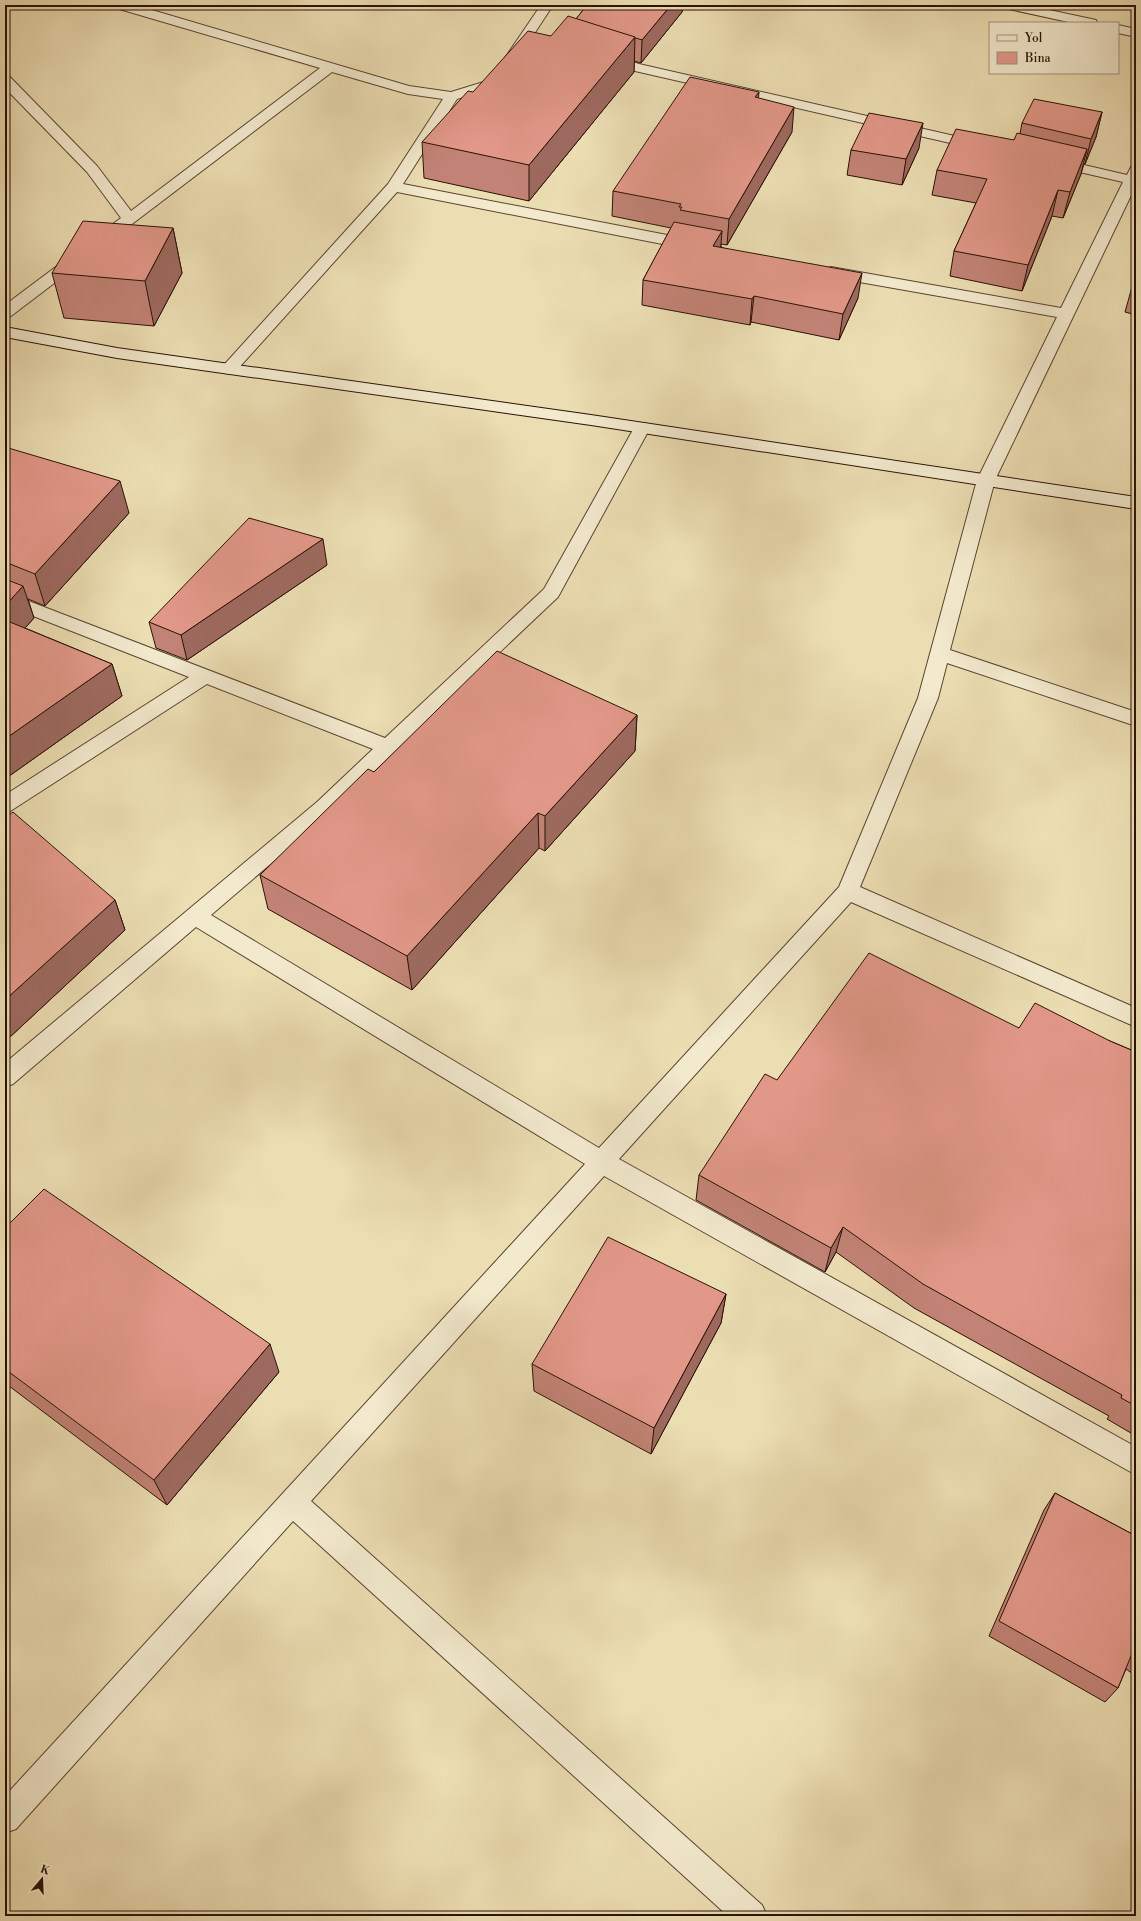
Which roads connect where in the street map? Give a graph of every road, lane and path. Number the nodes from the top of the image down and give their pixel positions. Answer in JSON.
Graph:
{"nodes":[{"id":1,"x":120,"y":5,"type":"edge"},
{"id":2,"x":547,"y":5,"type":"edge"},
{"id":3,"x":1009,"y":5,"type":"edge"},
{"id":4,"x":1086,"y":22,"type":"edge"},
{"id":5,"x":1119,"y":29,"type":"edge"},
{"id":6,"x":529,"y":32,"type":"junction"},
{"id":7,"x":1136,"y":33,"type":"edge"},
{"id":8,"x":544,"y":37,"type":"edge"},
{"id":9,"x":597,"y":55,"type":"edge"},
{"id":10,"x":330,"y":67,"type":"junction"},
{"id":11,"x":5,"y":80,"type":"edge"},
{"id":12,"x":452,"y":96,"type":"junction"},
{"id":13,"x":991,"y":148,"type":"edge"},
{"id":14,"x":1038,"y":159,"type":"edge"},
{"id":15,"x":1134,"y":175,"type":"edge"},
{"id":16,"x":394,"y":188,"type":"junction"},
{"id":17,"x":129,"y":219,"type":"junction"},
{"id":18,"x":705,"y":248,"type":"edge"},
{"id":19,"x":814,"y":269,"type":"edge"},
{"id":20,"x":5,"y":313,"type":"edge"},
{"id":21,"x":1067,"y":314,"type":"junction"},
{"id":22,"x":5,"y":332,"type":"edge"},
{"id":23,"x":229,"y":370,"type":"junction"},
{"id":24,"x":642,"y":428,"type":"junction"},
{"id":25,"x":986,"y":480,"type":"junction"},
{"id":26,"x":1136,"y":504,"type":"edge"},
{"id":27,"x":5,"y":598,"type":"edge"},
{"id":28,"x":940,"y":654,"type":"junction"},
{"id":29,"x":205,"y":676,"type":"junction"},
{"id":30,"x":1136,"y":719,"type":"edge"},
{"id":31,"x":388,"y":747,"type":"junction"},
{"id":32,"x":5,"y":805,"type":"edge"},
{"id":33,"x":848,"y":891,"type":"junction"},
{"id":34,"x":195,"y":916,"type":"junction"},
{"id":35,"x":1136,"y":1018,"type":"edge"},
{"id":36,"x":5,"y":1077,"type":"edge"},
{"id":37,"x":602,"y":1162,"type":"junction"},
{"id":38,"x":1136,"y":1462,"type":"edge"},
{"id":39,"x":292,"y":1502,"type":"junction"},
{"id":40,"x":5,"y":1818,"type":"edge"},
{"id":41,"x":751,"y":1916,"type":"edge"}],
"edges":[{"from":1,"to":10,"type":"street"},
{"from":2,"to":6,"type":"street"},
{"from":3,"to":4,"type":"street"},
{"from":5,"to":7,"type":"street"},
{"from":6,"to":8,"type":"street"},
{"from":6,"to":12,"type":"street"},
{"from":9,"to":13,"type":"street"},
{"from":10,"to":12,"type":"street"},
{"from":10,"to":17,"type":"street"},
{"from":11,"to":17,"type":"street"},
{"from":12,"to":16,"type":"street"},
{"from":14,"to":15,"type":"street"},
{"from":15,"to":21,"type":"street"},
{"from":16,"to":18,"type":"street"},
{"from":16,"to":23,"type":"street"},
{"from":17,"to":20,"type":"street"},
{"from":19,"to":21,"type":"street"},
{"from":21,"to":25,"type":"street"},
{"from":22,"to":23,"type":"street"},
{"from":23,"to":24,"type":"street"},
{"from":24,"to":25,"type":"street"},
{"from":24,"to":31,"type":"street"},
{"from":25,"to":26,"type":"street"},
{"from":25,"to":28,"type":"street"},
{"from":27,"to":29,"type":"street"},
{"from":28,"to":30,"type":"street"},
{"from":28,"to":33,"type":"street"},
{"from":29,"to":31,"type":"street"},
{"from":29,"to":32,"type":"street"},
{"from":31,"to":34,"type":"street"},
{"from":33,"to":35,"type":"street"},
{"from":33,"to":37,"type":"street"},
{"from":34,"to":36,"type":"street"},
{"from":34,"to":37,"type":"street"},
{"from":37,"to":38,"type":"street"},
{"from":37,"to":39,"type":"street"},
{"from":39,"to":40,"type":"street"},
{"from":39,"to":41,"type":"street"}]}
